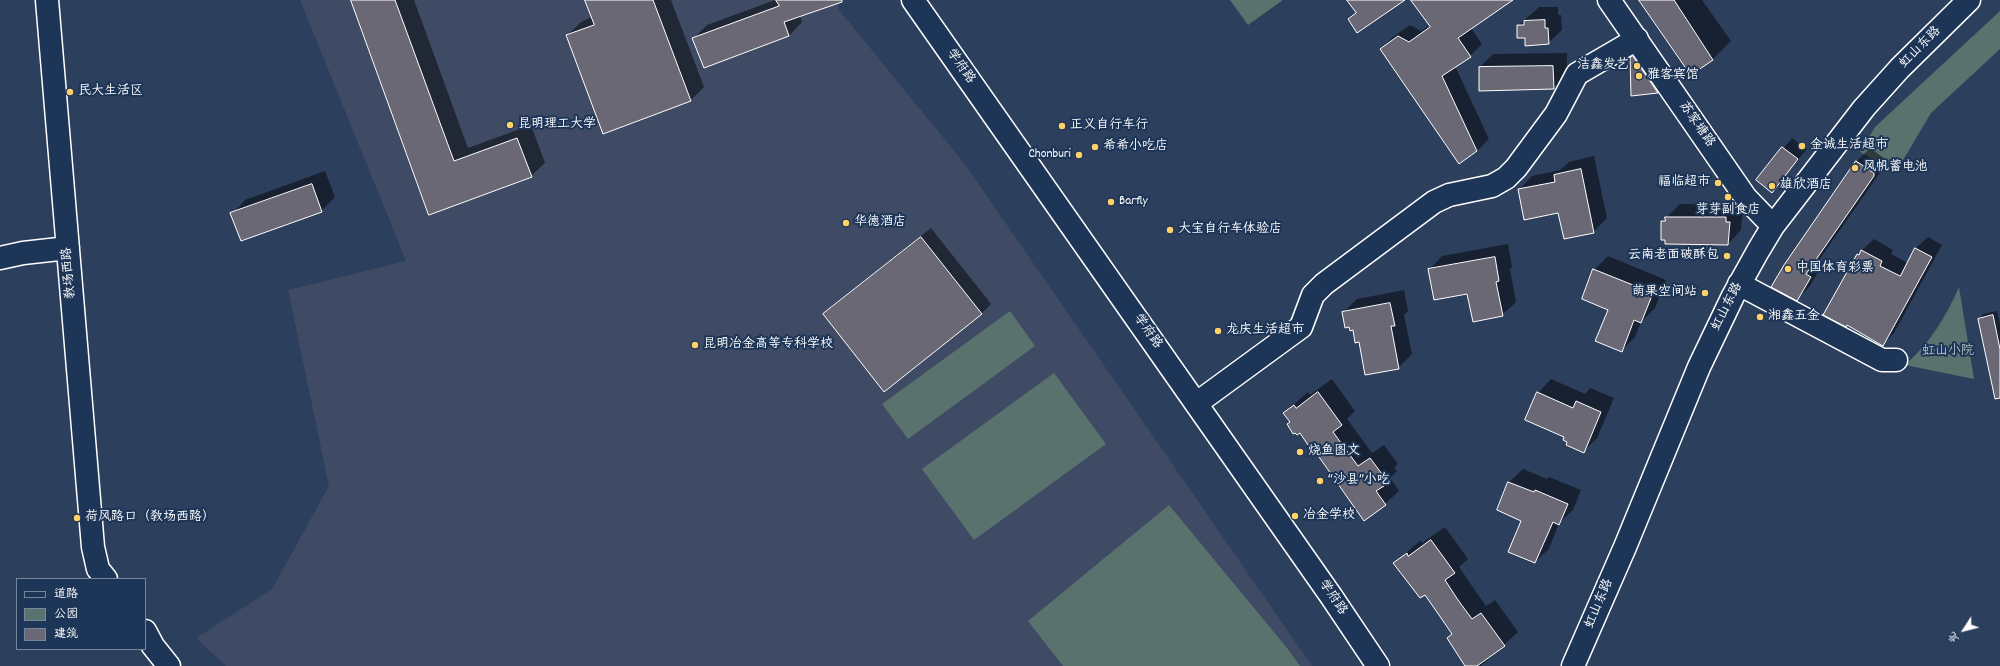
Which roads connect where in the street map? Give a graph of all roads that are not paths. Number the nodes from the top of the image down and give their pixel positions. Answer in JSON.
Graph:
{"nodes":[{"id":1,"x":47,"y":0,"type":"edge"},
{"id":2,"x":913,"y":0,"type":"edge"},
{"id":3,"x":1609,"y":0,"type":"edge"},
{"id":4,"x":1969,"y":0,"type":"edge"},
{"id":5,"x":1637,"y":39,"type":"junction"},
{"id":6,"x":1773,"y":226,"type":"junction"},
{"id":7,"x":68,"y":248,"type":"junction"},
{"id":8,"x":0,"y":258,"type":"edge"},
{"id":9,"x":1739,"y":284,"type":"junction"},
{"id":10,"x":1896,"y":360,"type":"dead end"},
{"id":11,"x":1197,"y":404,"type":"junction"},
{"id":12,"x":105,"y":578,"type":"edge"},
{"id":13,"x":146,"y":633,"type":"edge"},
{"id":14,"x":169,"y":666,"type":"edge"},
{"id":15,"x":1378,"y":666,"type":"edge"},
{"id":16,"x":1573,"y":666,"type":"edge"}],
"edges":[{"from":1,"to":7,"type":"street","name":"教场西路"},
{"from":2,"to":11,"type":"street","name":"学府路"},
{"from":3,"to":5,"type":"street","name":"苏家塘路"},
{"from":4,"to":6,"type":"street","name":"虹山东路"},
{"from":5,"to":6,"type":"street","name":"苏家塘路"},
{"from":5,"to":11,"type":"street"},
{"from":6,"to":9,"type":"street","name":"虹山东路"},
{"from":7,"to":8,"type":"street"},
{"from":7,"to":12,"type":"street","name":"教场西路"},
{"from":9,"to":10,"type":"street"},
{"from":9,"to":16,"type":"street","name":"虹山东路"},
{"from":11,"to":15,"type":"street","name":"学府路"},
{"from":13,"to":14,"type":"street"}]}
